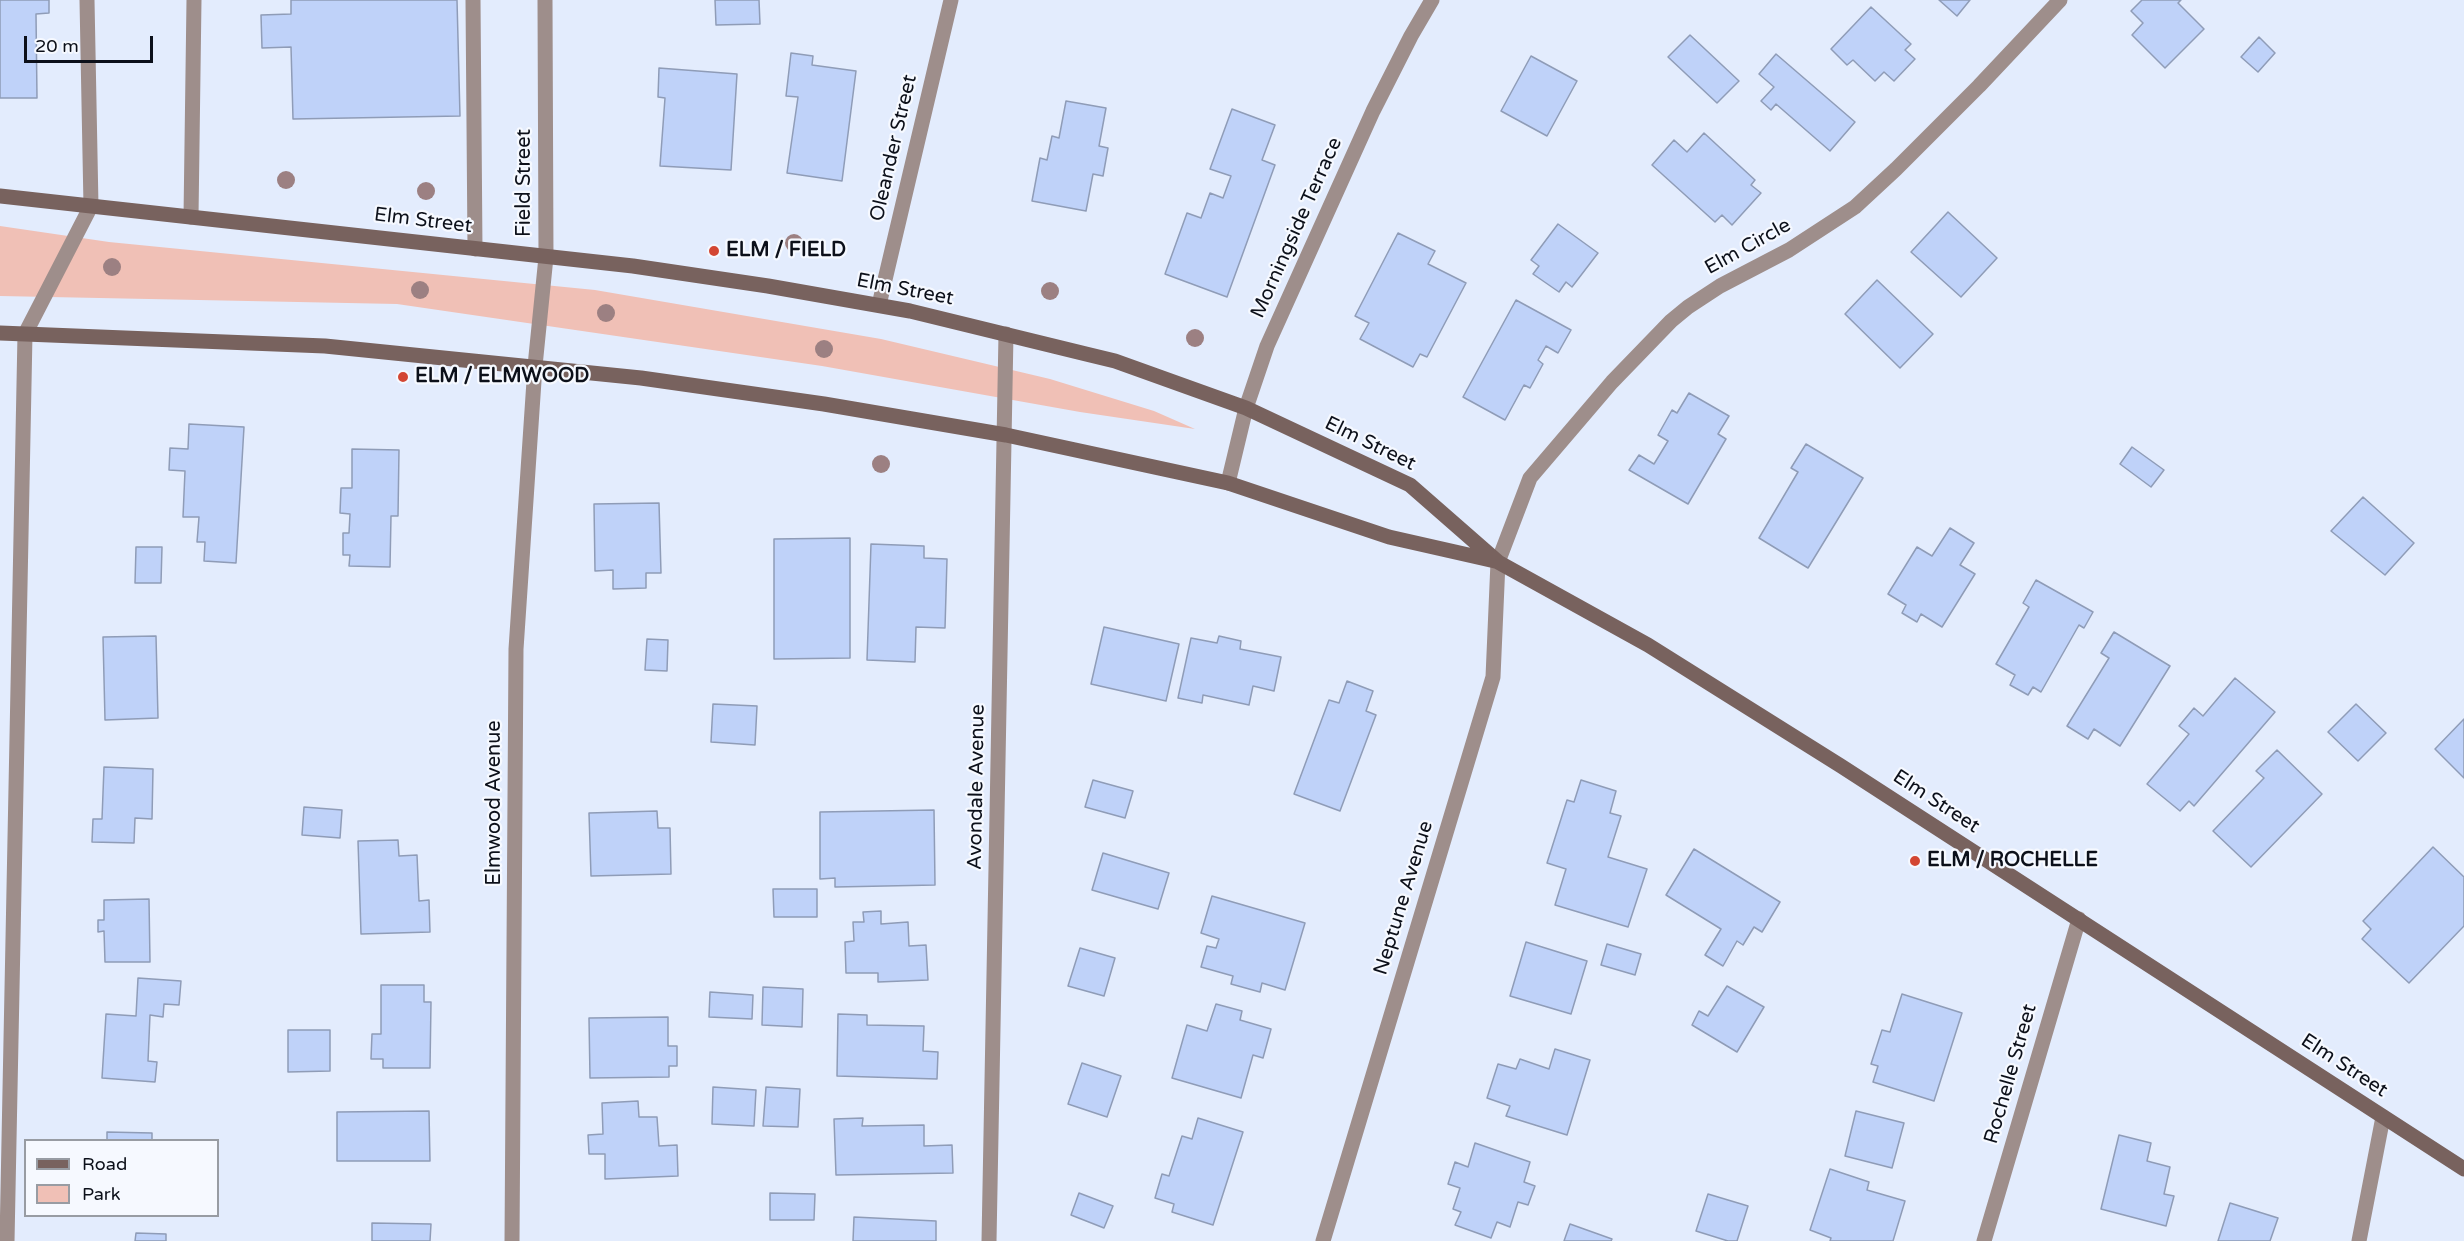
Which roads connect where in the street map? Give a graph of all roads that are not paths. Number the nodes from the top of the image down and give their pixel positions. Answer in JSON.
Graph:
{"nodes":[{"id":1,"x":87,"y":0,"type":"edge"},
{"id":2,"x":194,"y":0,"type":"edge"},
{"id":3,"x":473,"y":0,"type":"edge"},
{"id":4,"x":545,"y":0,"type":"edge"},
{"id":5,"x":951,"y":0,"type":"edge"},
{"id":6,"x":1432,"y":0,"type":"edge"},
{"id":7,"x":2060,"y":0,"type":"edge"},
{"id":8,"x":0,"y":196,"type":"edge"},
{"id":9,"x":91,"y":206,"type":"junction"},
{"id":10,"x":191,"y":217,"type":"junction"},
{"id":11,"x":475,"y":249,"type":"junction"},
{"id":12,"x":546,"y":257,"type":"junction"},
{"id":13,"x":879,"y":305,"type":"junction"},
{"id":14,"x":0,"y":333,"type":"edge"},
{"id":15,"x":25,"y":334,"type":"junction"},
{"id":16,"x":1006,"y":334,"type":"junction"},
{"id":17,"x":536,"y":366,"type":"junction"},
{"id":18,"x":1246,"y":408,"type":"junction"},
{"id":19,"x":1006,"y":435,"type":"junction"},
{"id":20,"x":1228,"y":483,"type":"junction"},
{"id":21,"x":1498,"y":562,"type":"junction"},
{"id":22,"x":2079,"y":920,"type":"junction"},
{"id":23,"x":2383,"y":1117,"type":"junction"},
{"id":24,"x":2464,"y":1169,"type":"edge"},
{"id":25,"x":7,"y":1241,"type":"edge"},
{"id":26,"x":512,"y":1241,"type":"edge"},
{"id":27,"x":989,"y":1241,"type":"edge"},
{"id":28,"x":1323,"y":1241,"type":"edge"},
{"id":29,"x":1984,"y":1241,"type":"edge"},
{"id":30,"x":2359,"y":1241,"type":"edge"}],
"edges":[{"from":1,"to":9,"type":"street"},
{"from":2,"to":10,"type":"street"},
{"from":3,"to":11,"type":"street"},
{"from":4,"to":12,"type":"street","name":"Field Street"},
{"from":5,"to":13,"type":"street","name":"Oleander Street"},
{"from":6,"to":18,"type":"street","name":"Morningside Terrace"},
{"from":7,"to":21,"type":"street","name":"Elm Circle"},
{"from":8,"to":9,"type":"main road","name":"Elm Street"},
{"from":9,"to":10,"type":"main road","name":"Elm Street"},
{"from":9,"to":15,"type":"street"},
{"from":10,"to":11,"type":"main road","name":"Elm Street"},
{"from":11,"to":12,"type":"main road","name":"Elm Street"},
{"from":12,"to":13,"type":"main road","name":"Elm Street"},
{"from":12,"to":17,"type":"street","name":"Field Street"},
{"from":13,"to":16,"type":"main road","name":"Elm Street"},
{"from":14,"to":15,"type":"main road","name":"Elm Street"},
{"from":15,"to":17,"type":"main road","name":"Elm Street"},
{"from":15,"to":25,"type":"street"},
{"from":16,"to":18,"type":"main road","name":"Elm Street"},
{"from":16,"to":19,"type":"street","name":"Avondale Avenue"},
{"from":17,"to":19,"type":"main road","name":"Elm Street"},
{"from":17,"to":26,"type":"street","name":"Elmwood Avenue"},
{"from":18,"to":20,"type":"street","name":"Morningside Terrace"},
{"from":18,"to":21,"type":"main road","name":"Elm Street"},
{"from":19,"to":20,"type":"main road","name":"Elm Street"},
{"from":19,"to":27,"type":"street","name":"Avondale Avenue"},
{"from":20,"to":21,"type":"main road","name":"Elm Street"},
{"from":21,"to":22,"type":"main road","name":"Elm Street"},
{"from":21,"to":28,"type":"street","name":"Neptune Avenue"},
{"from":22,"to":23,"type":"main road","name":"Elm Street"},
{"from":22,"to":29,"type":"street","name":"Rochelle Street"},
{"from":23,"to":24,"type":"main road","name":"Elm Street"},
{"from":23,"to":30,"type":"street"}]}
